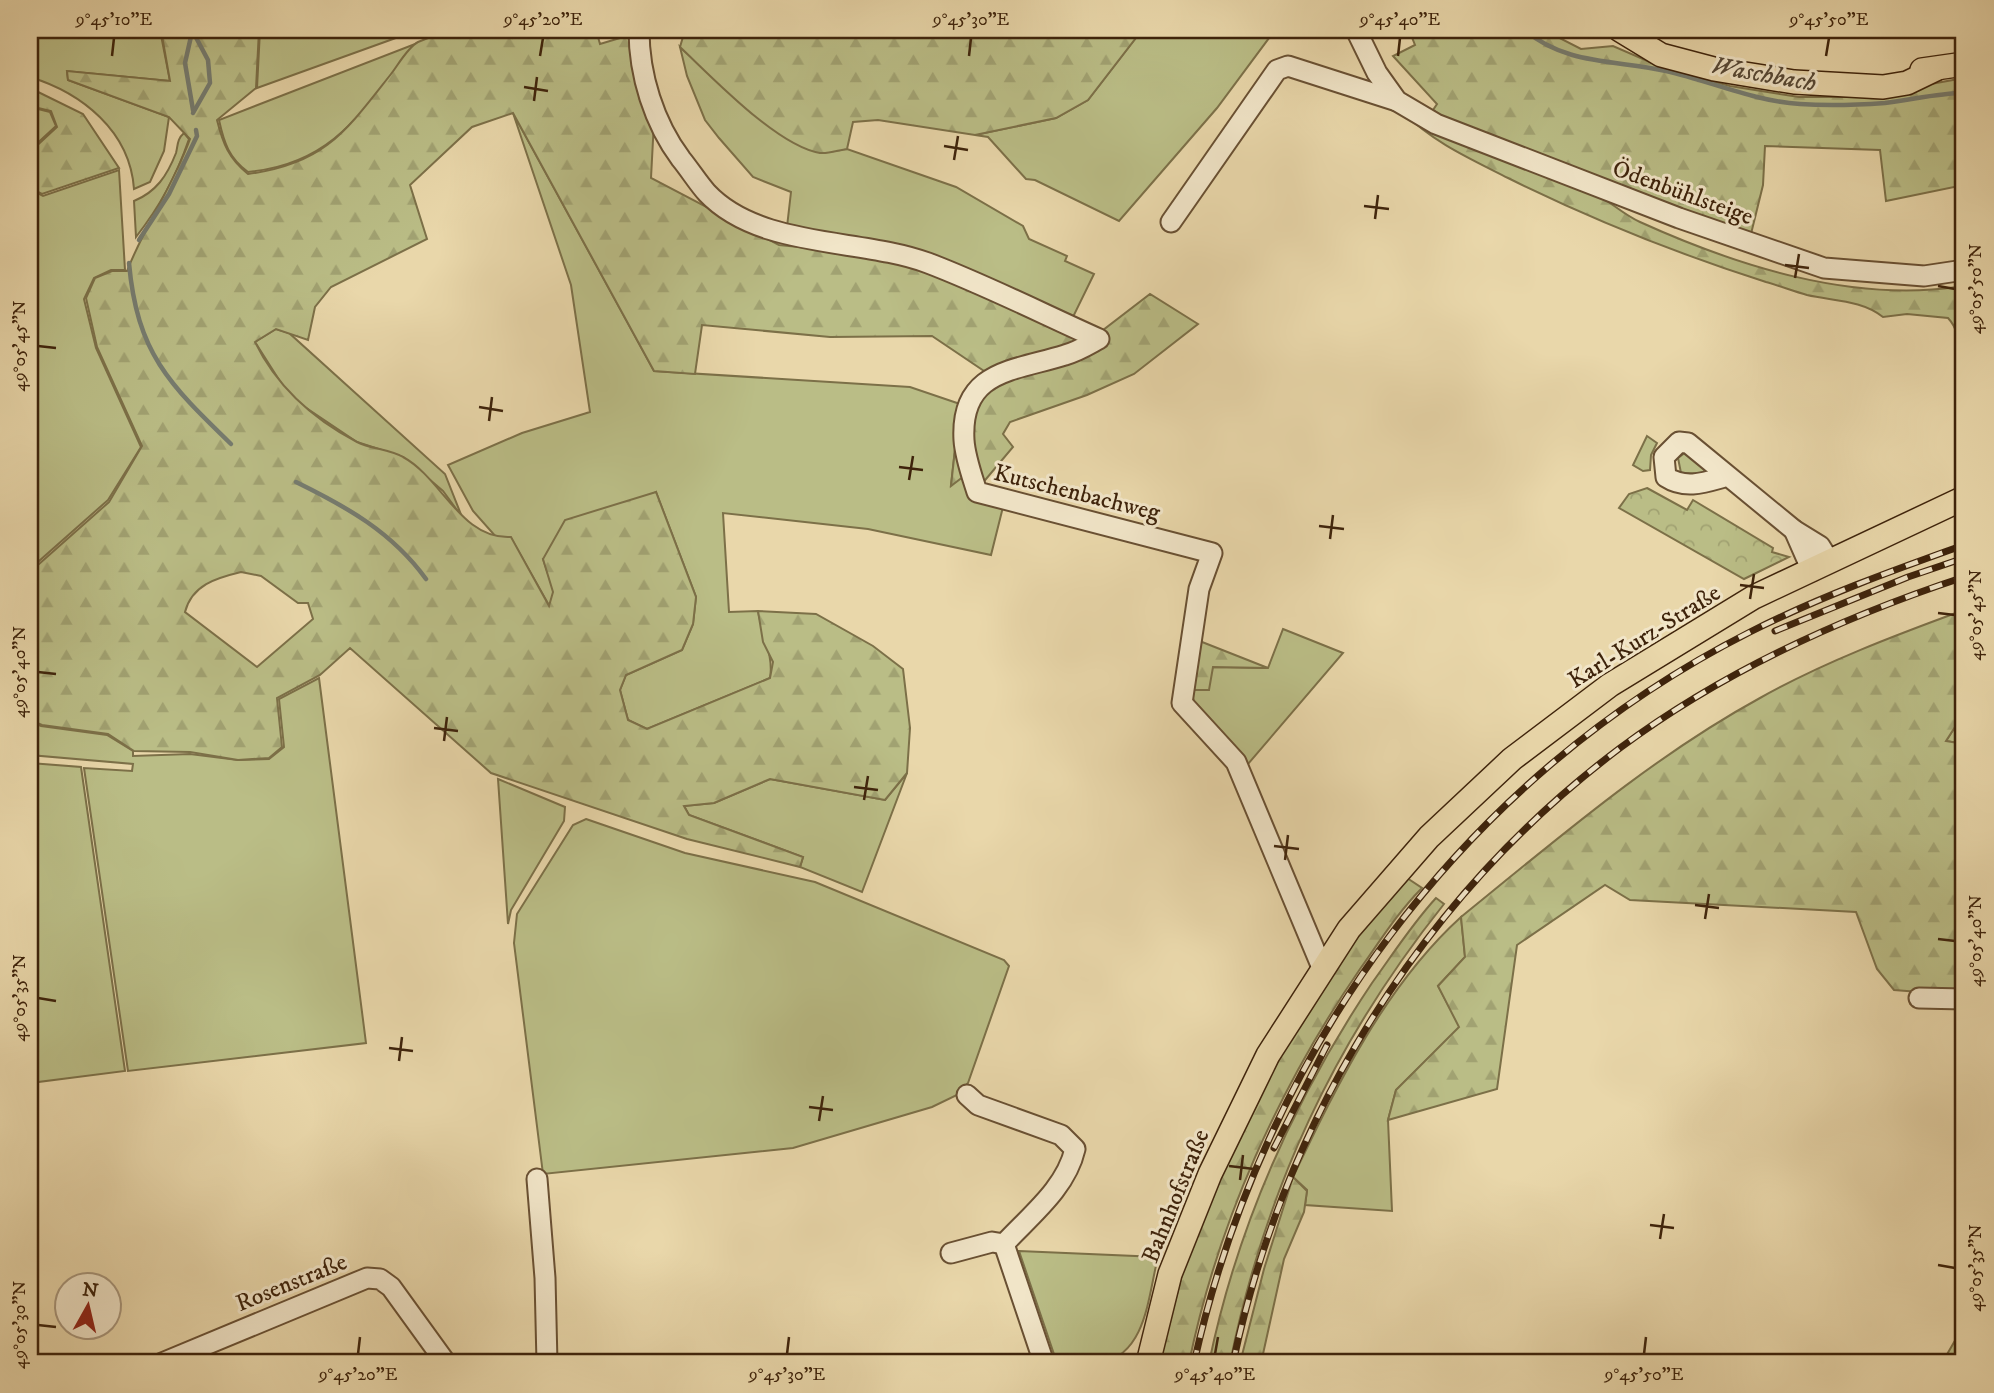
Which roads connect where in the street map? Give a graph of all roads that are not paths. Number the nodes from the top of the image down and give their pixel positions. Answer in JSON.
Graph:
{"nodes":[{"id":1,"x":639,"y":30,"type":"edge"},
{"id":2,"x":1356,"y":30,"type":"edge"},
{"id":3,"x":1620,"y":30,"type":"edge"},
{"id":4,"x":1964,"y":64,"type":"edge"},
{"id":5,"x":1397,"y":100,"type":"junction"},
{"id":6,"x":1171,"y":222,"type":"dead end"},
{"id":7,"x":1964,"y":270,"type":"edge"},
{"id":8,"x":1728,"y":477,"type":"dead end"},
{"id":9,"x":1964,"y":499,"type":"edge"},
{"id":10,"x":1821,"y":567,"type":"junction"},
{"id":11,"x":1323,"y":970,"type":"junction"},
{"id":12,"x":1919,"y":998,"type":"dead end"},
{"id":13,"x":1964,"y":999,"type":"edge"},
{"id":14,"x":967,"y":1094,"type":"dead end"},
{"id":15,"x":537,"y":1179,"type":"dead end"},
{"id":16,"x":1004,"y":1244,"type":"junction"},
{"id":17,"x":951,"y":1253,"type":"dead end"},
{"id":18,"x":169,"y":1361,"type":"edge"},
{"id":19,"x":446,"y":1363,"type":"edge"},
{"id":20,"x":547,"y":1363,"type":"edge"},
{"id":21,"x":1044,"y":1363,"type":"edge"},
{"id":22,"x":1148,"y":1363,"type":"edge"}],
"edges":[{"from":1,"to":11,"type":"street","name":"Kutschenbachweg"},
{"from":2,"to":5,"type":"street","name":"Ödenbühlsteige"},
{"from":3,"to":4,"type":"main road"},
{"from":5,"to":6,"type":"street","name":"Ödenbühlsteige"},
{"from":5,"to":7,"type":"street","name":"Ödenbühlsteige"},
{"from":8,"to":10,"type":"street"},
{"from":9,"to":10,"type":"main road","name":"Karl-Kurz-Straße"},
{"from":10,"to":11,"type":"main road","name":"Karl-Kurz-Straße"},
{"from":11,"to":22,"type":"main road","name":"Bahnhofstraße"},
{"from":12,"to":13,"type":"street"},
{"from":14,"to":16,"type":"street"},
{"from":15,"to":20,"type":"street"},
{"from":16,"to":17,"type":"street"},
{"from":16,"to":21,"type":"street"},
{"from":18,"to":19,"type":"street","name":"Rosenstraße"}]}
